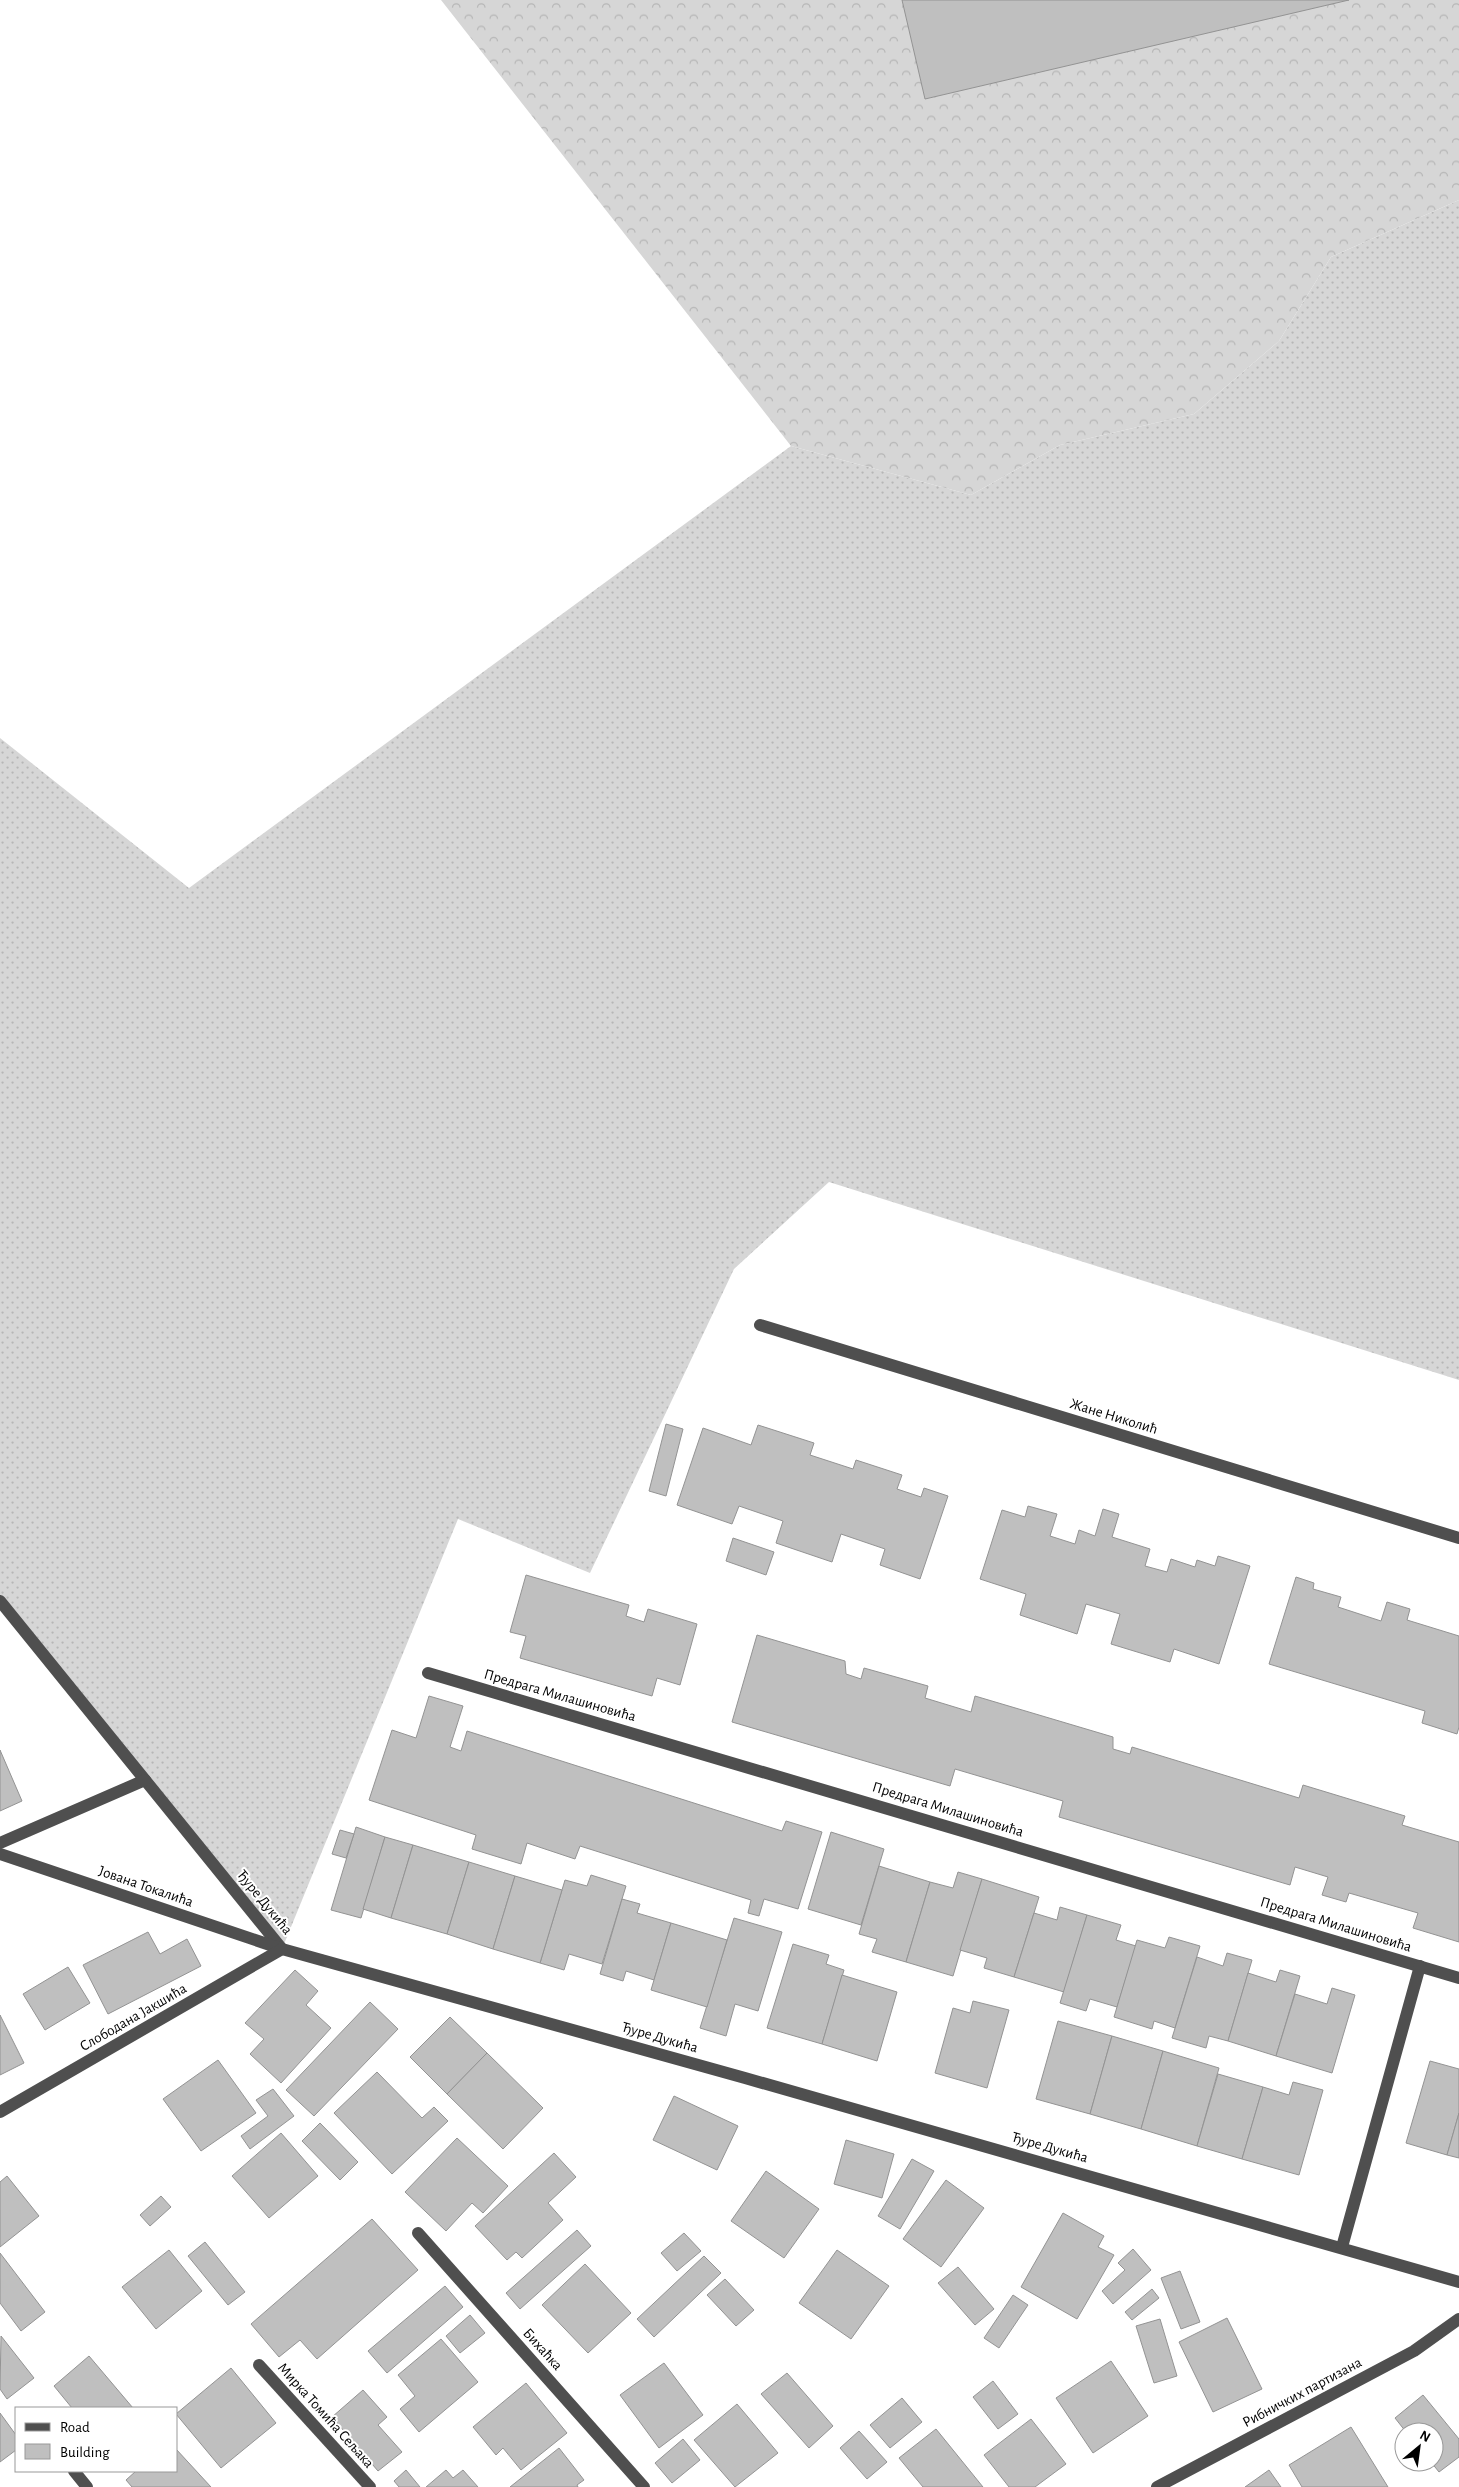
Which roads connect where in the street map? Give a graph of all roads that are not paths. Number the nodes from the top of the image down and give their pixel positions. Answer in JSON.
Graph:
{"nodes":[{"id":1,"x":760,"y":1325,"type":"dead end"},
{"id":2,"x":1459,"y":1538,"type":"edge"},
{"id":3,"x":0,"y":1602,"type":"edge"},
{"id":4,"x":428,"y":1673,"type":"dead end"},
{"id":5,"x":145,"y":1780,"type":"junction"},
{"id":6,"x":0,"y":1843,"type":"edge"},
{"id":7,"x":0,"y":1854,"type":"edge"},
{"id":8,"x":282,"y":1949,"type":"junction"},
{"id":9,"x":1420,"y":1966,"type":"junction"},
{"id":10,"x":1459,"y":1978,"type":"edge"},
{"id":11,"x":0,"y":2112,"type":"edge"},
{"id":12,"x":418,"y":2233,"type":"dead end"},
{"id":13,"x":1342,"y":2247,"type":"junction"},
{"id":14,"x":1459,"y":2282,"type":"edge"},
{"id":15,"x":1459,"y":2319,"type":"edge"},
{"id":16,"x":259,"y":2365,"type":"dead end"},
{"id":17,"x":75,"y":2472,"type":"edge"},
{"id":18,"x":87,"y":2487,"type":"edge"},
{"id":19,"x":370,"y":2487,"type":"edge"},
{"id":20,"x":644,"y":2487,"type":"edge"},
{"id":21,"x":1157,"y":2487,"type":"edge"}],
"edges":[{"from":1,"to":2,"type":"street","name":"Жане Николић"},
{"from":3,"to":5,"type":"street","name":"Ђуре Дукића"},
{"from":4,"to":9,"type":"street","name":"Предрага Милашиновића"},
{"from":5,"to":6,"type":"street"},
{"from":5,"to":8,"type":"street","name":"Ђуре Дукића"},
{"from":7,"to":8,"type":"street","name":"Јована Токалића"},
{"from":8,"to":11,"type":"street","name":"Слободана Јакшића"},
{"from":8,"to":13,"type":"street","name":"Ђуре Дукића"},
{"from":9,"to":10,"type":"street","name":"Предрага Милашиновића"},
{"from":9,"to":13,"type":"street"},
{"from":12,"to":20,"type":"street","name":"Бихаћка"},
{"from":13,"to":14,"type":"street","name":"Ђуре Дукића"},
{"from":15,"to":21,"type":"street","name":"Рибничких партизана"},
{"from":16,"to":19,"type":"street","name":"Мирка Томића Сељака"},
{"from":17,"to":18,"type":"street"}]}
